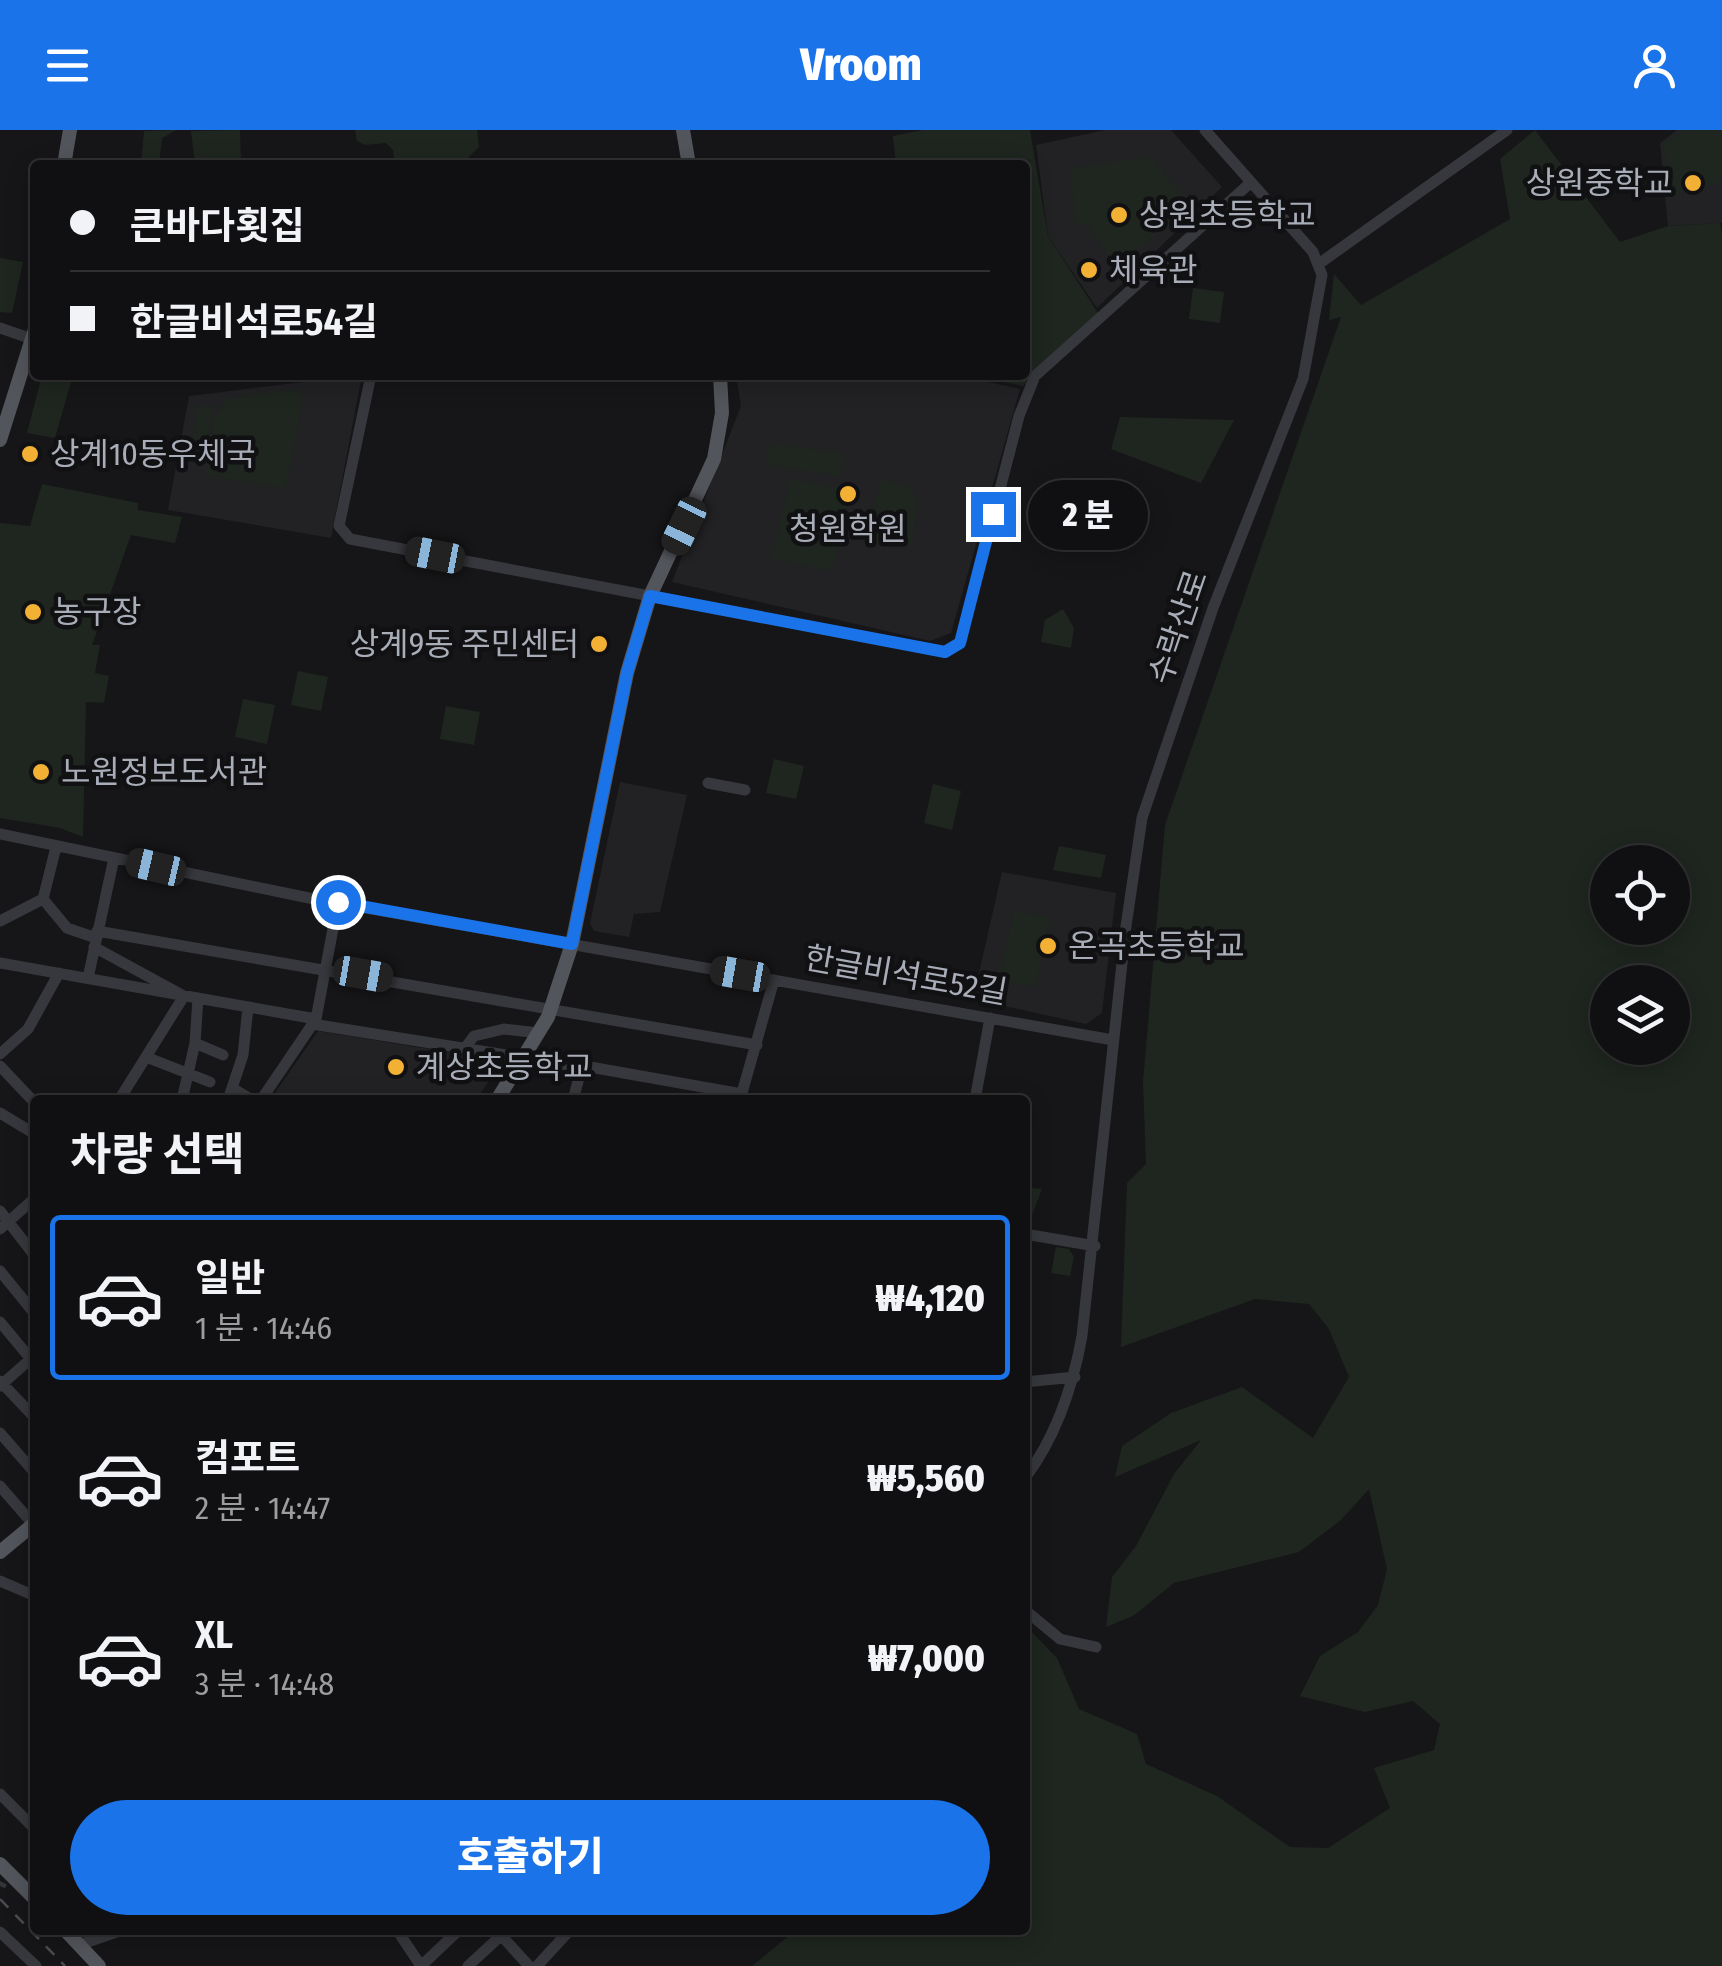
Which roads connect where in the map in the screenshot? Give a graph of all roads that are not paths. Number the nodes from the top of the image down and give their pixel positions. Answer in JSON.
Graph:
{"nodes":[{"id":1,"x":70,"y":130,"type":"edge"},
{"id":2,"x":683,"y":130,"type":"edge"},
{"id":3,"x":1205,"y":130,"type":"edge"},
{"id":4,"x":1507,"y":130,"type":"edge"},
{"id":5,"x":65,"y":160,"type":"edge"},
{"id":6,"x":688,"y":160,"type":"edge"},
{"id":7,"x":1249,"y":184,"type":"junction"},
{"id":8,"x":1320,"y":263,"type":"junction"},
{"id":9,"x":0,"y":328,"type":"edge"},
{"id":10,"x":30,"y":335,"type":"edge"},
{"id":11,"x":30,"y":348,"type":"edge"},
{"id":12,"x":370,"y":380,"type":"edge"},
{"id":13,"x":720,"y":380,"type":"edge"},
{"id":14,"x":0,"y":440,"type":"edge"},
{"id":15,"x":650,"y":596,"type":"junction"},
{"id":16,"x":708,"y":783,"type":"dead end"},
{"id":17,"x":745,"y":790,"type":"dead end"},
{"id":18,"x":0,"y":834,"type":"edge"},
{"id":19,"x":56,"y":847,"type":"junction"},
{"id":20,"x":114,"y":858,"type":"junction"},
{"id":21,"x":43,"y":899,"type":"junction"},
{"id":22,"x":338,"y":902,"type":"junction"},
{"id":23,"x":0,"y":922,"type":"edge"},
{"id":24,"x":96,"y":939,"type":"junction"},
{"id":25,"x":572,"y":944,"type":"junction"},
{"id":26,"x":0,"y":963,"type":"edge"},
{"id":27,"x":325,"y":968,"type":"junction"},
{"id":28,"x":59,"y":973,"type":"junction"},
{"id":29,"x":88,"y":978,"type":"junction"},
{"id":30,"x":774,"y":980,"type":"junction"},
{"id":31,"x":184,"y":996,"type":"junction"},
{"id":32,"x":198,"y":998,"type":"junction"},
{"id":33,"x":248,"y":1007,"type":"junction"},
{"id":34,"x":551,"y":1008,"type":"junction"},
{"id":35,"x":990,"y":1018,"type":"junction"},
{"id":36,"x":314,"y":1022,"type":"junction"},
{"id":37,"x":538,"y":1033,"type":"junction"},
{"id":38,"x":1113,"y":1040,"type":"junction"},
{"id":39,"x":195,"y":1044,"type":"junction"},
{"id":40,"x":757,"y":1045,"type":"junction"},
{"id":41,"x":465,"y":1048,"type":"junction"},
{"id":42,"x":0,"y":1054,"type":"edge"},
{"id":43,"x":223,"y":1055,"type":"dead end"},
{"id":44,"x":146,"y":1057,"type":"junction"},
{"id":45,"x":524,"y":1058,"type":"junction"},
{"id":46,"x":0,"y":1066,"type":"edge"},
{"id":47,"x":188,"y":1074,"type":"junction"},
{"id":48,"x":580,"y":1074,"type":"junction"},
{"id":49,"x":210,"y":1082,"type":"dead end"},
{"id":50,"x":230,"y":1094,"type":"edge"},
{"id":51,"x":123,"y":1095,"type":"edge"},
{"id":52,"x":183,"y":1095,"type":"edge"},
{"id":53,"x":264,"y":1095,"type":"edge"},
{"id":54,"x":499,"y":1095,"type":"edge"},
{"id":55,"x":574,"y":1095,"type":"edge"},
{"id":56,"x":731,"y":1095,"type":"edge"},
{"id":57,"x":742,"y":1095,"type":"edge"},
{"id":58,"x":976,"y":1095,"type":"edge"},
{"id":59,"x":30,"y":1097,"type":"edge"},
{"id":60,"x":0,"y":1113,"type":"edge"},
{"id":61,"x":30,"y":1131,"type":"edge"},
{"id":62,"x":30,"y":1201,"type":"edge"},
{"id":63,"x":2,"y":1220,"type":"edge"},
{"id":64,"x":1030,"y":1235,"type":"edge"},
{"id":65,"x":1095,"y":1246,"type":"junction"},
{"id":66,"x":30,"y":1251,"type":"edge"},
{"id":67,"x":0,"y":1270,"type":"edge"},
{"id":68,"x":30,"y":1308,"type":"edge"},
{"id":69,"x":0,"y":1322,"type":"edge"},
{"id":70,"x":30,"y":1355,"type":"edge"},
{"id":71,"x":30,"y":1362,"type":"edge"},
{"id":72,"x":1074,"y":1377,"type":"junction"},
{"id":73,"x":1030,"y":1381,"type":"edge"},
{"id":74,"x":1,"y":1384,"type":"edge"},
{"id":75,"x":30,"y":1413,"type":"edge"},
{"id":76,"x":0,"y":1433,"type":"edge"},
{"id":77,"x":1030,"y":1460,"type":"edge"},
{"id":78,"x":30,"y":1467,"type":"edge"},
{"id":79,"x":0,"y":1486,"type":"edge"},
{"id":80,"x":30,"y":1520,"type":"edge"},
{"id":81,"x":30,"y":1527,"type":"edge"},
{"id":82,"x":0,"y":1530,"type":"edge"},
{"id":83,"x":6,"y":1547,"type":"edge"},
{"id":84,"x":0,"y":1582,"type":"edge"},
{"id":85,"x":30,"y":1594,"type":"edge"},
{"id":86,"x":1030,"y":1614,"type":"edge"},
{"id":87,"x":1096,"y":1647,"type":"dead end"},
{"id":88,"x":0,"y":1794,"type":"edge"},
{"id":89,"x":30,"y":1824,"type":"edge"},
{"id":90,"x":4,"y":1873,"type":"edge"},
{"id":91,"x":30,"y":1895,"type":"edge"},
{"id":92,"x":0,"y":1932,"type":"edge"},
{"id":93,"x":70,"y":1935,"type":"edge"},
{"id":94,"x":108,"y":1935,"type":"edge"},
{"id":95,"x":404,"y":1935,"type":"edge"},
{"id":96,"x":454,"y":1935,"type":"edge"},
{"id":97,"x":499,"y":1935,"type":"edge"},
{"id":98,"x":504,"y":1935,"type":"edge"},
{"id":99,"x":565,"y":1935,"type":"edge"},
{"id":100,"x":79,"y":1945,"type":"junction"},
{"id":101,"x":36,"y":1966,"type":"edge"},
{"id":102,"x":99,"y":1966,"type":"edge"},
{"id":103,"x":421,"y":1966,"type":"edge"},
{"id":104,"x":468,"y":1966,"type":"edge"},
{"id":105,"x":529,"y":1966,"type":"edge"},
{"id":106,"x":537,"y":1966,"type":"edge"}],
"edges":[{"from":1,"to":5,"type":"main road"},
{"from":2,"to":6,"type":"main road"},
{"from":3,"to":7,"type":"street"},
{"from":4,"to":8,"type":"street"},
{"from":7,"to":8,"type":"street"},
{"from":7,"to":15,"type":"street"},
{"from":8,"to":38,"type":"street","name":"수락산로"},
{"from":9,"to":10,"type":"street"},
{"from":11,"to":14,"type":"main road"},
{"from":12,"to":15,"type":"street"},
{"from":13,"to":15,"type":"main road"},
{"from":15,"to":25,"type":"main road"},
{"from":16,"to":17,"type":"street"},
{"from":18,"to":19,"type":"street","name":"한글비석로52길"},
{"from":19,"to":20,"type":"street","name":"한글비석로52길"},
{"from":19,"to":21,"type":"street"},
{"from":20,"to":22,"type":"street","name":"한글비석로52길"},
{"from":20,"to":24,"type":"street"},
{"from":21,"to":23,"type":"street"},
{"from":21,"to":24,"type":"street"},
{"from":22,"to":25,"type":"street","name":"한글비석로52길"},
{"from":22,"to":27,"type":"street"},
{"from":24,"to":27,"type":"street"},
{"from":24,"to":29,"type":"street"},
{"from":24,"to":31,"type":"street"},
{"from":25,"to":30,"type":"street","name":"한글비석로52길"},
{"from":25,"to":34,"type":"main road"},
{"from":26,"to":28,"type":"street"},
{"from":27,"to":34,"type":"street"},
{"from":27,"to":36,"type":"street"},
{"from":28,"to":29,"type":"street"},
{"from":28,"to":42,"type":"street"},
{"from":29,"to":31,"type":"street"},
{"from":30,"to":35,"type":"street","name":"한글비석로52길"},
{"from":30,"to":40,"type":"street"},
{"from":31,"to":32,"type":"street"},
{"from":31,"to":44,"type":"street"},
{"from":32,"to":33,"type":"street"},
{"from":32,"to":39,"type":"street"},
{"from":33,"to":36,"type":"street"},
{"from":33,"to":50,"type":"street"},
{"from":34,"to":37,"type":"main road"},
{"from":34,"to":40,"type":"street"},
{"from":35,"to":38,"type":"street","name":"한글비석로52길"},
{"from":35,"to":58,"type":"street"},
{"from":36,"to":41,"type":"street"},
{"from":36,"to":53,"type":"street"},
{"from":37,"to":41,"type":"street"},
{"from":37,"to":45,"type":"main road"},
{"from":38,"to":65,"type":"street","name":"수락산로"},
{"from":39,"to":43,"type":"street"},
{"from":39,"to":47,"type":"street"},
{"from":40,"to":57,"type":"street"},
{"from":41,"to":45,"type":"street"},
{"from":44,"to":47,"type":"street"},
{"from":44,"to":51,"type":"street"},
{"from":45,"to":48,"type":"street"},
{"from":45,"to":54,"type":"main road"},
{"from":46,"to":59,"type":"street"},
{"from":47,"to":49,"type":"street"},
{"from":47,"to":52,"type":"street"},
{"from":48,"to":55,"type":"street"},
{"from":48,"to":56,"type":"street"},
{"from":60,"to":61,"type":"street"},
{"from":62,"to":63,"type":"street"},
{"from":63,"to":66,"type":"street"},
{"from":64,"to":65,"type":"street"},
{"from":65,"to":72,"type":"street","name":"수락산로"},
{"from":67,"to":68,"type":"street"},
{"from":69,"to":70,"type":"street"},
{"from":71,"to":74,"type":"street"},
{"from":72,"to":73,"type":"street"},
{"from":72,"to":77,"type":"street","name":"수락산로"},
{"from":74,"to":75,"type":"street"},
{"from":76,"to":78,"type":"street"},
{"from":79,"to":80,"type":"street"},
{"from":81,"to":83,"type":"main road"},
{"from":82,"to":83,"type":"street"},
{"from":84,"to":85,"type":"street"},
{"from":86,"to":87,"type":"street"},
{"from":88,"to":89,"type":"street"},
{"from":90,"to":91,"type":"main road"},
{"from":92,"to":101,"type":"street"},
{"from":93,"to":100,"type":"main road"},
{"from":94,"to":100,"type":"street"},
{"from":95,"to":103,"type":"street"},
{"from":96,"to":103,"type":"street"},
{"from":97,"to":104,"type":"street"},
{"from":98,"to":105,"type":"street"},
{"from":99,"to":106,"type":"street"},
{"from":100,"to":102,"type":"main road"}]}
